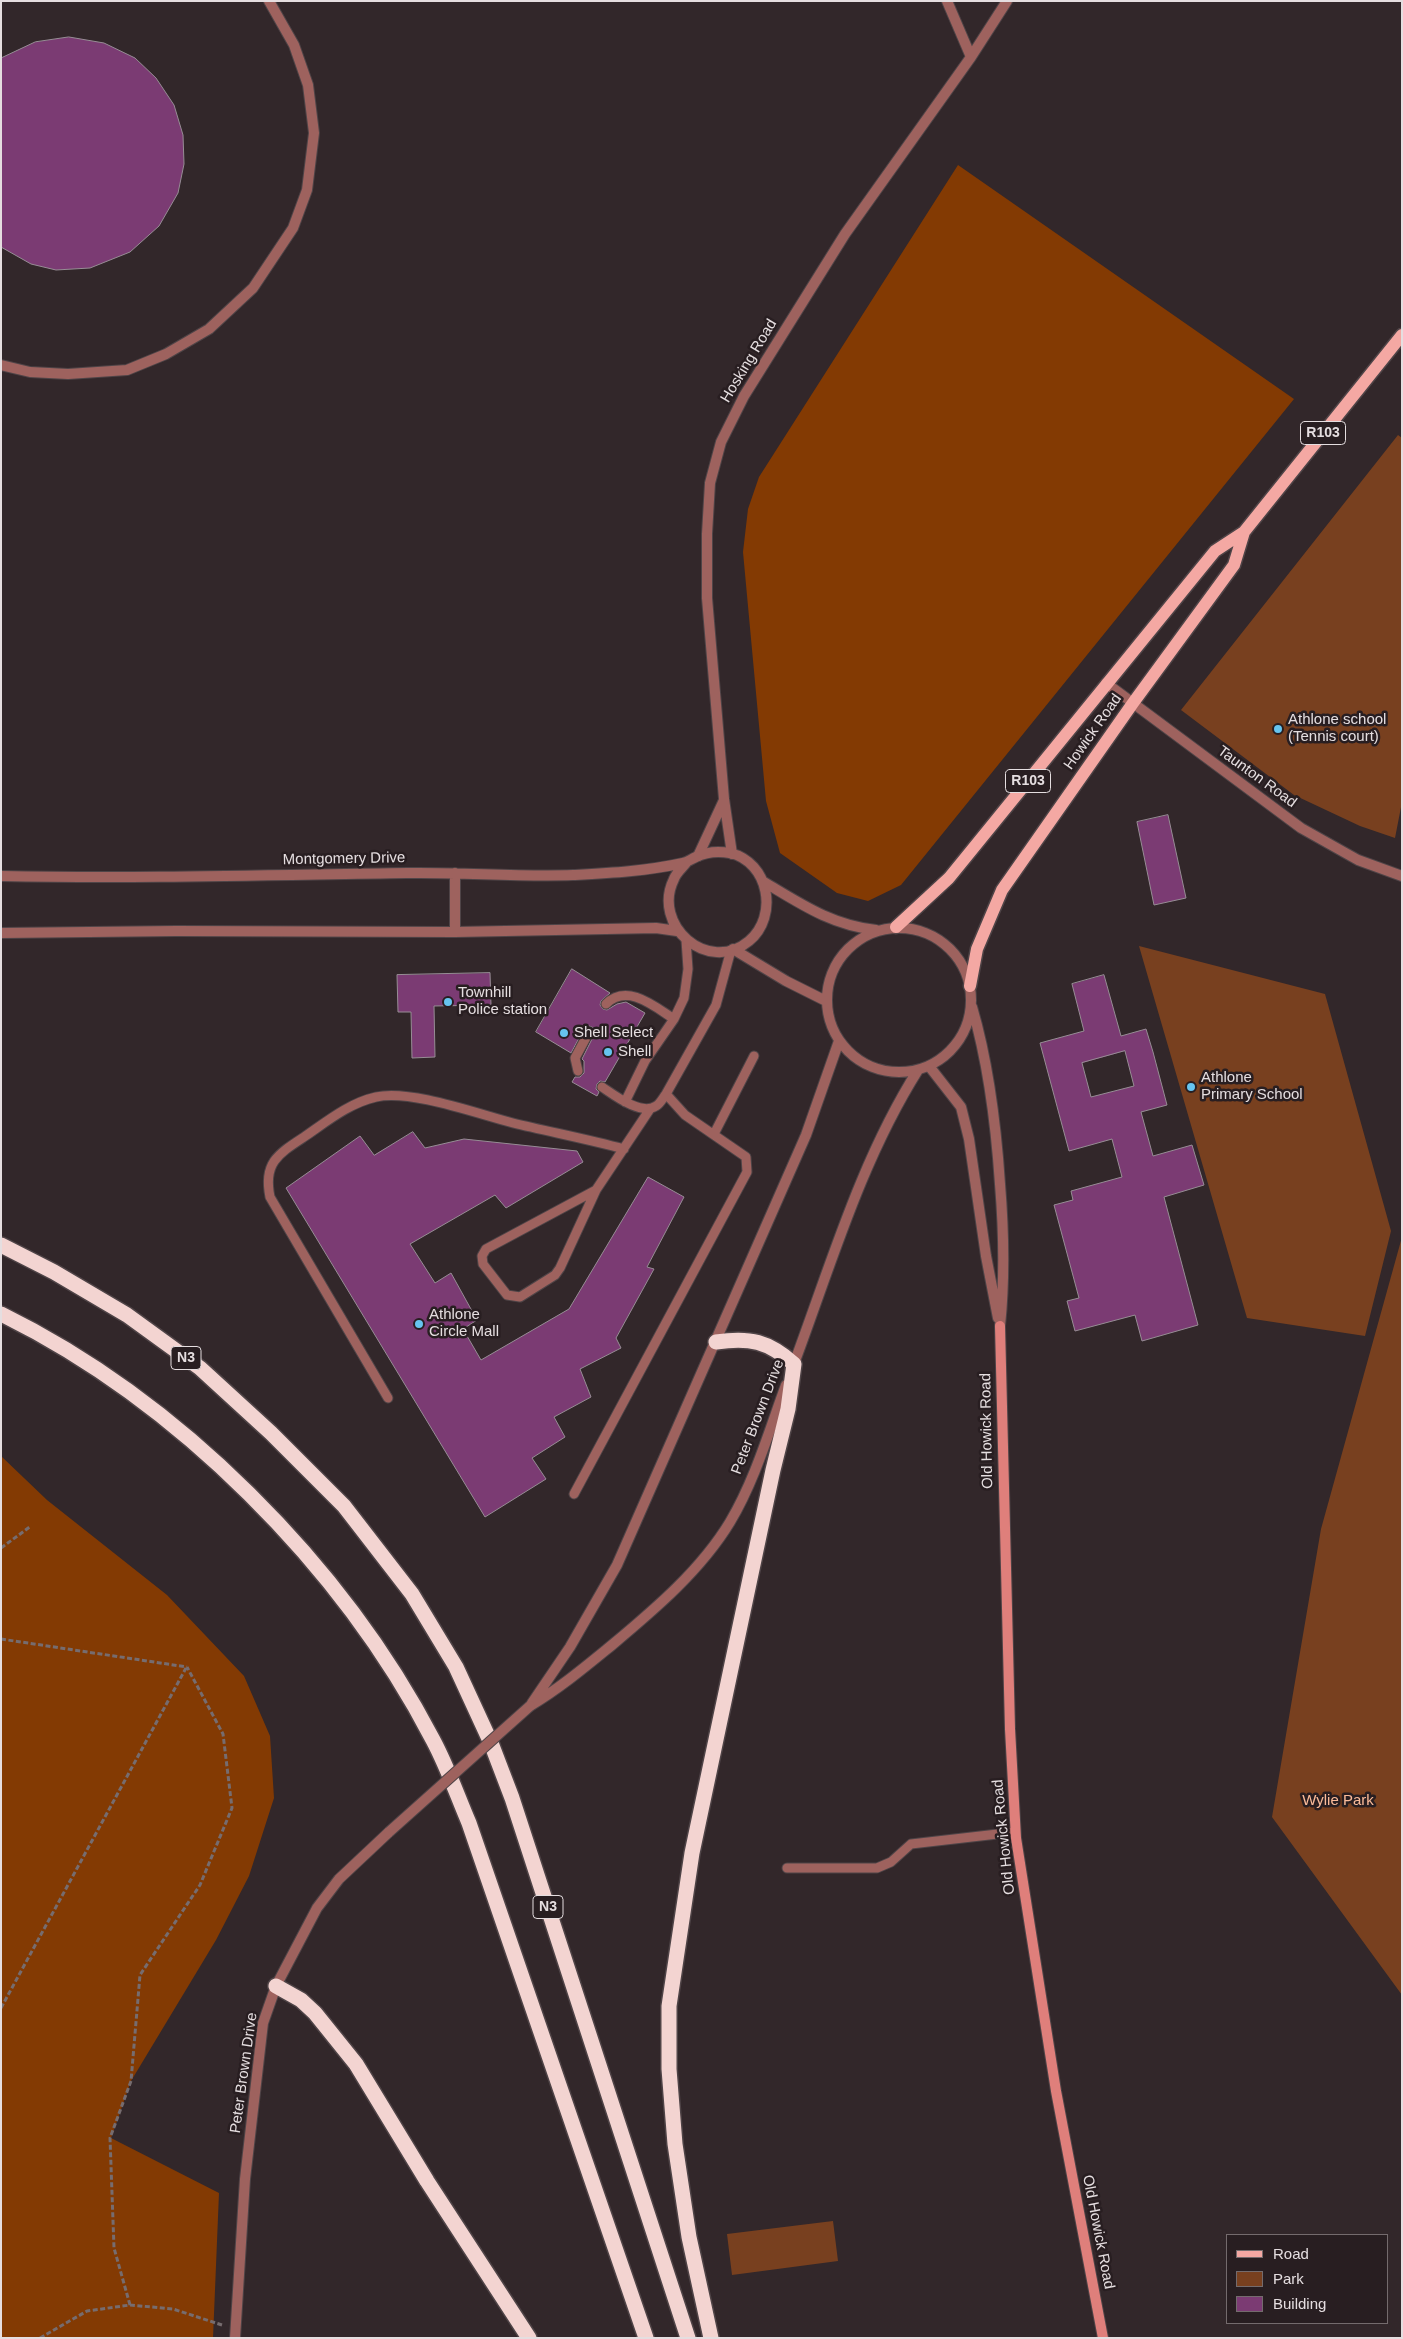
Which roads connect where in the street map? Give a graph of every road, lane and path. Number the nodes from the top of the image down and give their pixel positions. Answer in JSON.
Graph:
{"nodes":[{"id":1,"x":269,"y":1,"type":"edge"},
{"id":2,"x":947,"y":1,"type":"edge"},
{"id":3,"x":1007,"y":1,"type":"edge"},
{"id":4,"x":971,"y":57,"type":"junction"},
{"id":5,"x":1402,"y":335,"type":"edge"},
{"id":6,"x":1,"y":365,"type":"edge"},
{"id":7,"x":1244,"y":532,"type":"junction"},
{"id":8,"x":1106,"y":683,"type":"junction"},
{"id":9,"x":1133,"y":703,"type":"junction"},
{"id":10,"x":724,"y":799,"type":"junction"},
{"id":11,"x":732,"y":854,"type":"junction"},
{"id":12,"x":698,"y":856,"type":"junction"},
{"id":13,"x":686,"y":863,"type":"junction"},
{"id":14,"x":455,"y":872,"type":"junction"},
{"id":15,"x":1,"y":876,"type":"edge"},
{"id":16,"x":1402,"y":876,"type":"edge"},
{"id":17,"x":764,"y":882,"type":"junction"},
{"id":18,"x":896,"y":927,"type":"junction"},
{"id":19,"x":877,"y":930,"type":"junction"},
{"id":20,"x":677,"y":931,"type":"junction"},
{"id":21,"x":455,"y":932,"type":"junction"},
{"id":22,"x":1,"y":934,"type":"edge"},
{"id":23,"x":686,"y":940,"type":"junction"},
{"id":24,"x":732,"y":950,"type":"junction"},
{"id":25,"x":970,"y":986,"type":"junction"},
{"id":26,"x":826,"y":1001,"type":"junction"},
{"id":27,"x":606,"y":1004,"type":"dead end"},
{"id":28,"x":971,"y":1004,"type":"junction"},
{"id":29,"x":674,"y":1019,"type":"junction"},
{"id":30,"x":589,"y":1032,"type":"dead end"},
{"id":31,"x":839,"y":1040,"type":"junction"},
{"id":32,"x":754,"y":1056,"type":"dead end"},
{"id":33,"x":929,"y":1066,"type":"junction"},
{"id":34,"x":918,"y":1070,"type":"junction"},
{"id":35,"x":578,"y":1071,"type":"dead end"},
{"id":36,"x":602,"y":1087,"type":"dead end"},
{"id":37,"x":666,"y":1094,"type":"junction"},
{"id":38,"x":625,"y":1102,"type":"junction"},
{"id":39,"x":650,"y":1109,"type":"junction"},
{"id":40,"x":714,"y":1134,"type":"junction"},
{"id":41,"x":624,"y":1149,"type":"junction"},
{"id":42,"x":596,"y":1190,"type":"junction"},
{"id":43,"x":1,"y":1245,"type":"edge"},
{"id":44,"x":1,"y":1314,"type":"edge"},
{"id":45,"x":1000,"y":1326,"type":"junction"},
{"id":46,"x":716,"y":1342,"type":"junction"},
{"id":47,"x":794,"y":1364,"type":"junction"},
{"id":48,"x":388,"y":1398,"type":"dead end"},
{"id":49,"x":574,"y":1494,"type":"dead end"},
{"id":50,"x":31,"y":1526,"type":"dead end"},
{"id":51,"x":1,"y":1548,"type":"edge"},
{"id":52,"x":1,"y":1639,"type":"edge"},
{"id":53,"x":187,"y":1667,"type":"junction"},
{"id":54,"x":530,"y":1706,"type":"junction"},
{"id":55,"x":1015,"y":1832,"type":"junction"},
{"id":56,"x":787,"y":1868,"type":"dead end"},
{"id":57,"x":276,"y":1986,"type":"junction"},
{"id":58,"x":1,"y":2008,"type":"edge"},
{"id":59,"x":130,"y":2305,"type":"junction"},
{"id":60,"x":235,"y":2335,"type":"edge"},
{"id":61,"x":40,"y":2338,"type":"edge"},
{"id":62,"x":529,"y":2338,"type":"edge"},
{"id":63,"x":646,"y":2338,"type":"edge"},
{"id":64,"x":688,"y":2338,"type":"edge"},
{"id":65,"x":710,"y":2338,"type":"edge"},
{"id":66,"x":1103,"y":2338,"type":"edge"}],
"edges":[{"from":1,"to":6,"type":"street"},
{"from":2,"to":4,"type":"street"},
{"from":3,"to":4,"type":"street","name":"Hosking Road"},
{"from":4,"to":10,"type":"street","name":"Hosking Road"},
{"from":5,"to":7,"type":"main road","name":"Howick Road","number":"R103"},
{"from":7,"to":8,"type":"main road","name":"Howick Road","number":"R103"},
{"from":7,"to":9,"type":"main road","name":"Howick Road","number":"R103"},
{"from":8,"to":9,"type":"street","name":"Taunton Road"},
{"from":8,"to":18,"type":"main road","name":"Howick Road","number":"R103"},
{"from":9,"to":16,"type":"street","name":"Taunton Road"},
{"from":9,"to":25,"type":"main road","name":"Howick Road","number":"R103"},
{"from":10,"to":11,"type":"street","name":"Hosking Road"},
{"from":10,"to":12,"type":"street","name":"Hosking Road"},
{"from":11,"to":12,"type":"street"},
{"from":11,"to":17,"type":"street"},
{"from":12,"to":13,"type":"street"},
{"from":13,"to":14,"type":"street","name":"Montgomery Drive"},
{"from":13,"to":20,"type":"street"},
{"from":14,"to":15,"type":"street","name":"Montgomery Drive"},
{"from":14,"to":21,"type":"street"},
{"from":17,"to":19,"type":"street"},
{"from":17,"to":24,"type":"street"},
{"from":18,"to":19,"type":"street","number":"R103"},
{"from":18,"to":25,"type":"street","number":"R103"},
{"from":19,"to":26,"type":"street","number":"R103"},
{"from":20,"to":21,"type":"street"},
{"from":20,"to":23,"type":"street"},
{"from":21,"to":22,"type":"street"},
{"from":23,"to":24,"type":"street"},
{"from":23,"to":29,"type":"lane"},
{"from":24,"to":26,"type":"street"},
{"from":24,"to":37,"type":"lane"},
{"from":25,"to":28,"type":"street","number":"R103"},
{"from":26,"to":31,"type":"street","number":"R103"},
{"from":27,"to":29,"type":"lane"},
{"from":28,"to":33,"type":"street","number":"R103"},
{"from":28,"to":45,"type":"street","name":"Old Howick Road","number":"R103"},
{"from":29,"to":38,"type":"lane"},
{"from":30,"to":35,"type":"lane"},
{"from":31,"to":34,"type":"street","number":"R103"},
{"from":31,"to":46,"type":"street","name":"Peter Brown Drive"},
{"from":32,"to":40,"type":"lane"},
{"from":33,"to":34,"type":"street","number":"R103"},
{"from":33,"to":45,"type":"street","name":"Old Howick Road","number":"R103"},
{"from":34,"to":47,"type":"street","name":"Peter Brown Drive"},
{"from":36,"to":38,"type":"lane"},
{"from":37,"to":39,"type":"lane"},
{"from":37,"to":40,"type":"lane"},
{"from":38,"to":39,"type":"lane"},
{"from":39,"to":41,"type":"lane"},
{"from":40,"to":49,"type":"lane"},
{"from":41,"to":42,"type":"lane"},
{"from":41,"to":48,"type":"lane"},
{"from":42,"to":42,"type":"lane"},
{"from":43,"to":64,"type":"highway","number":"N3"},
{"from":44,"to":63,"type":"highway"},
{"from":45,"to":55,"type":"main road","name":"Old Howick Road","number":"R103"},
{"from":46,"to":47,"type":"highway"},
{"from":46,"to":54,"type":"street","name":"Peter Brown Drive"},
{"from":47,"to":54,"type":"street","name":"Peter Brown Drive"},
{"from":47,"to":65,"type":"highway"},
{"from":50,"to":51,"type":"path"},
{"from":52,"to":53,"type":"path"},
{"from":53,"to":58,"type":"path"},
{"from":53,"to":59,"type":"path"},
{"from":54,"to":57,"type":"street","name":"Peter Brown Drive","bridge":true},
{"from":55,"to":56,"type":"lane"},
{"from":55,"to":66,"type":"main road","name":"Old Howick Road","number":"R103"},
{"from":57,"to":60,"type":"street","name":"Peter Brown Drive"},
{"from":57,"to":62,"type":"highway"},
{"from":59,"to":60,"type":"path"},
{"from":59,"to":61,"type":"path"}]}
